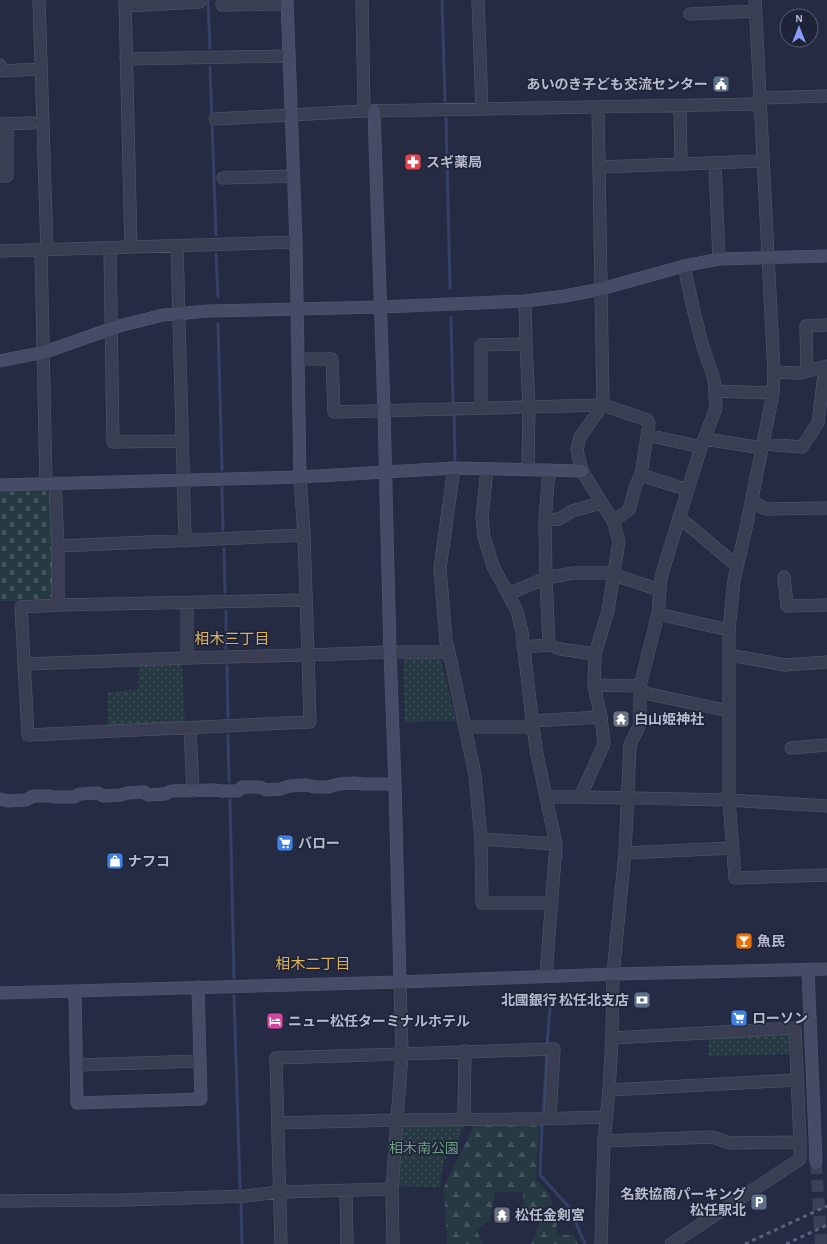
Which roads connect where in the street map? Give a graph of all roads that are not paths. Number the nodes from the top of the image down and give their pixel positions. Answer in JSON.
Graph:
{"nodes":[{"id":1,"x":39,"y":0,"type":"edge"},
{"id":2,"x":362,"y":0,"type":"edge"},
{"id":3,"x":478,"y":0,"type":"edge"},
{"id":4,"x":200,"y":2,"type":"dead end"},
{"id":5,"x":287,"y":2,"type":"edge"},
{"id":6,"x":125,"y":3,"type":"edge"},
{"id":7,"x":222,"y":5,"type":"dead end"},
{"id":8,"x":755,"y":6,"type":"edge"},
{"id":9,"x":690,"y":14,"type":"dead end"},
{"id":10,"x":289,"y":56,"type":"junction"},
{"id":11,"x":126,"y":59,"type":"junction"},
{"id":12,"x":0,"y":65,"type":"edge"},
{"id":13,"x":41,"y":69,"type":"junction"},
{"id":14,"x":827,"y":96,"type":"edge"},
{"id":15,"x":760,"y":101,"type":"junction"},
{"id":16,"x":680,"y":106,"type":"junction"},
{"id":17,"x":598,"y":107,"type":"junction"},
{"id":18,"x":482,"y":109,"type":"junction"},
{"id":19,"x":369,"y":111,"type":"junction"},
{"id":20,"x":291,"y":116,"type":"junction"},
{"id":21,"x":215,"y":119,"type":"dead end"},
{"id":22,"x":32,"y":123,"type":"dead end"},
{"id":23,"x":3,"y":124,"type":"edge"},
{"id":24,"x":763,"y":161,"type":"junction"},
{"id":25,"x":681,"y":163,"type":"junction"},
{"id":26,"x":715,"y":163,"type":"junction"},
{"id":27,"x":599,"y":167,"type":"junction"},
{"id":28,"x":0,"y":176,"type":"edge"},
{"id":29,"x":294,"y":176,"type":"junction"},
{"id":30,"x":223,"y":178,"type":"dead end"},
{"id":31,"x":296,"y":242,"type":"junction"},
{"id":32,"x":177,"y":246,"type":"junction"},
{"id":33,"x":131,"y":247,"type":"junction"},
{"id":34,"x":110,"y":248,"type":"junction"},
{"id":35,"x":44,"y":250,"type":"junction"},
{"id":36,"x":0,"y":251,"type":"edge"},
{"id":37,"x":827,"y":256,"type":"edge"},
{"id":38,"x":768,"y":258,"type":"junction"},
{"id":39,"x":719,"y":259,"type":"junction"},
{"id":40,"x":684,"y":266,"type":"junction"},
{"id":41,"x":601,"y":289,"type":"junction"},
{"id":42,"x":525,"y":302,"type":"junction"},
{"id":43,"x":381,"y":307,"type":"junction"},
{"id":44,"x":297,"y":309,"type":"junction"},
{"id":45,"x":179,"y":314,"type":"junction"},
{"id":46,"x":827,"y":325,"type":"edge"},
{"id":47,"x":111,"y":329,"type":"junction"},
{"id":48,"x":526,"y":344,"type":"junction"},
{"id":49,"x":43,"y":353,"type":"junction"},
{"id":50,"x":298,"y":359,"type":"junction"},
{"id":51,"x":0,"y":361,"type":"edge"},
{"id":52,"x":826,"y":367,"type":"edge"},
{"id":53,"x":807,"y":371,"type":"junction"},
{"id":54,"x":774,"y":372,"type":"junction"},
{"id":55,"x":715,"y":391,"type":"junction"},
{"id":56,"x":773,"y":393,"type":"junction"},
{"id":57,"x":604,"y":405,"type":"junction"},
{"id":58,"x":529,"y":407,"type":"junction"},
{"id":59,"x":481,"y":408,"type":"junction"},
{"id":60,"x":384,"y":411,"type":"junction"},
{"id":61,"x":647,"y":435,"type":"junction"},
{"id":62,"x":182,"y":441,"type":"junction"},
{"id":63,"x":703,"y":443,"type":"junction"},
{"id":64,"x":763,"y":446,"type":"junction"},
{"id":65,"x":454,"y":468,"type":"junction"},
{"id":66,"x":487,"y":469,"type":"junction"},
{"id":67,"x":528,"y":470,"type":"junction"},
{"id":68,"x":549,"y":470,"type":"junction"},
{"id":69,"x":582,"y":471,"type":"junction"},
{"id":70,"x":386,"y":472,"type":"junction"},
{"id":71,"x":641,"y":475,"type":"junction"},
{"id":72,"x":300,"y":477,"type":"junction"},
{"id":73,"x":183,"y":480,"type":"junction"},
{"id":74,"x":50,"y":484,"type":"junction"},
{"id":75,"x":0,"y":485,"type":"edge"},
{"id":76,"x":688,"y":490,"type":"junction"},
{"id":77,"x":752,"y":501,"type":"junction"},
{"id":78,"x":601,"y":503,"type":"junction"},
{"id":79,"x":827,"y":508,"type":"edge"},
{"id":80,"x":679,"y":517,"type":"junction"},
{"id":81,"x":545,"y":520,"type":"junction"},
{"id":82,"x":612,"y":521,"type":"junction"},
{"id":83,"x":304,"y":536,"type":"junction"},
{"id":84,"x":185,"y":541,"type":"junction"},
{"id":85,"x":58,"y":546,"type":"junction"},
{"id":86,"x":737,"y":566,"type":"junction"},
{"id":87,"x":614,"y":574,"type":"junction"},
{"id":88,"x":784,"y":577,"type":"dead end"},
{"id":89,"x":546,"y":578,"type":"junction"},
{"id":90,"x":660,"y":590,"type":"junction"},
{"id":91,"x":508,"y":594,"type":"junction"},
{"id":92,"x":306,"y":600,"type":"junction"},
{"id":93,"x":187,"y":603,"type":"junction"},
{"id":94,"x":58,"y":605,"type":"junction"},
{"id":95,"x":827,"y":605,"type":"edge"},
{"id":96,"x":658,"y":614,"type":"junction"},
{"id":97,"x":729,"y":630,"type":"junction"},
{"id":98,"x":549,"y":645,"type":"junction"},
{"id":99,"x":523,"y":646,"type":"junction"},
{"id":100,"x":390,"y":652,"type":"junction"},
{"id":101,"x":450,"y":652,"type":"junction"},
{"id":102,"x":595,"y":654,"type":"junction"},
{"id":103,"x":308,"y":655,"type":"junction"},
{"id":104,"x":729,"y":655,"type":"junction"},
{"id":105,"x":187,"y":658,"type":"junction"},
{"id":106,"x":827,"y":662,"type":"edge"},
{"id":107,"x":24,"y":664,"type":"junction"},
{"id":108,"x":594,"y":685,"type":"junction"},
{"id":109,"x":640,"y":689,"type":"junction"},
{"id":110,"x":729,"y":711,"type":"junction"},
{"id":111,"x":601,"y":717,"type":"junction"},
{"id":112,"x":532,"y":724,"type":"junction"},
{"id":113,"x":465,"y":727,"type":"junction"},
{"id":114,"x":190,"y":728,"type":"junction"},
{"id":115,"x":827,"y":745,"type":"edge"},
{"id":116,"x":791,"y":748,"type":"dead end"},
{"id":117,"x":395,"y":784,"type":"junction"},
{"id":118,"x":193,"y":791,"type":"junction"},
{"id":119,"x":546,"y":797,"type":"junction"},
{"id":120,"x":580,"y":797,"type":"junction"},
{"id":121,"x":628,"y":798,"type":"junction"},
{"id":122,"x":0,"y":799,"type":"edge"},
{"id":123,"x":729,"y":800,"type":"junction"},
{"id":124,"x":827,"y":806,"type":"edge"},
{"id":125,"x":481,"y":839,"type":"junction"},
{"id":126,"x":556,"y":844,"type":"junction"},
{"id":127,"x":733,"y":848,"type":"junction"},
{"id":128,"x":625,"y":853,"type":"junction"},
{"id":129,"x":827,"y":875,"type":"edge"},
{"id":130,"x":552,"y":903,"type":"junction"},
{"id":131,"x":827,"y":969,"type":"edge"},
{"id":132,"x":808,"y":970,"type":"junction"},
{"id":133,"x":613,"y":974,"type":"junction"},
{"id":134,"x":546,"y":976,"type":"junction"},
{"id":135,"x":400,"y":982,"type":"junction"},
{"id":136,"x":198,"y":987,"type":"junction"},
{"id":137,"x":75,"y":991,"type":"junction"},
{"id":138,"x":0,"y":993,"type":"edge"},
{"id":139,"x":612,"y":1038,"type":"junction"},
{"id":140,"x":465,"y":1052,"type":"junction"},
{"id":141,"x":402,"y":1054,"type":"junction"},
{"id":142,"x":200,"y":1061,"type":"junction"},
{"id":143,"x":77,"y":1065,"type":"junction"},
{"id":144,"x":797,"y":1080,"type":"junction"},
{"id":145,"x":609,"y":1090,"type":"junction"},
{"id":146,"x":607,"y":1117,"type":"junction"},
{"id":147,"x":550,"y":1118,"type":"junction"},
{"id":148,"x":464,"y":1119,"type":"junction"},
{"id":149,"x":398,"y":1120,"type":"junction"},
{"id":150,"x":278,"y":1123,"type":"junction"},
{"id":151,"x":604,"y":1141,"type":"junction"},
{"id":152,"x":800,"y":1142,"type":"junction"},
{"id":153,"x":816,"y":1162,"type":"tunnel mouth"},
{"id":154,"x":392,"y":1189,"type":"junction"},
{"id":155,"x":346,"y":1191,"type":"junction"},
{"id":156,"x":280,"y":1192,"type":"junction"},
{"id":157,"x":0,"y":1201,"type":"edge"},
{"id":158,"x":280,"y":1244,"type":"edge"},
{"id":159,"x":347,"y":1244,"type":"edge"},
{"id":160,"x":392,"y":1244,"type":"edge"},
{"id":161,"x":601,"y":1244,"type":"edge"},
{"id":162,"x":670,"y":1244,"type":"edge"}],
"edges":[{"from":1,"to":13,"type":"street"},
{"from":2,"to":19,"type":"street"},
{"from":3,"to":18,"type":"street"},
{"from":4,"to":6,"type":"street"},
{"from":5,"to":7,"type":"street"},
{"from":5,"to":10,"type":"street"},
{"from":6,"to":11,"type":"street"},
{"from":8,"to":9,"type":"street"},
{"from":8,"to":15,"type":"street"},
{"from":10,"to":11,"type":"street"},
{"from":10,"to":20,"type":"street"},
{"from":11,"to":33,"type":"street"},
{"from":12,"to":13,"type":"street"},
{"from":13,"to":35,"type":"street"},
{"from":14,"to":15,"type":"street"},
{"from":15,"to":16,"type":"street"},
{"from":15,"to":24,"type":"street"},
{"from":16,"to":17,"type":"street"},
{"from":16,"to":25,"type":"street"},
{"from":17,"to":18,"type":"street"},
{"from":17,"to":27,"type":"street"},
{"from":18,"to":19,"type":"street"},
{"from":19,"to":20,"type":"street"},
{"from":19,"to":43,"type":"street"},
{"from":20,"to":21,"type":"street"},
{"from":20,"to":29,"type":"street"},
{"from":22,"to":23,"type":"street"},
{"from":23,"to":28,"type":"street"},
{"from":24,"to":26,"type":"street"},
{"from":24,"to":38,"type":"street"},
{"from":25,"to":26,"type":"street"},
{"from":25,"to":27,"type":"street"},
{"from":26,"to":39,"type":"street"},
{"from":27,"to":41,"type":"street"},
{"from":29,"to":30,"type":"street"},
{"from":29,"to":31,"type":"street"},
{"from":31,"to":32,"type":"street"},
{"from":31,"to":44,"type":"street"},
{"from":32,"to":33,"type":"street"},
{"from":32,"to":45,"type":"street"},
{"from":33,"to":34,"type":"street"},
{"from":34,"to":35,"type":"street"},
{"from":34,"to":47,"type":"street"},
{"from":35,"to":36,"type":"street"},
{"from":35,"to":49,"type":"street"},
{"from":37,"to":38,"type":"street"},
{"from":38,"to":39,"type":"street"},
{"from":38,"to":54,"type":"street"},
{"from":39,"to":40,"type":"street"},
{"from":40,"to":41,"type":"street"},
{"from":40,"to":55,"type":"street"},
{"from":41,"to":42,"type":"street"},
{"from":41,"to":57,"type":"street"},
{"from":42,"to":43,"type":"street"},
{"from":42,"to":48,"type":"street"},
{"from":43,"to":44,"type":"street"},
{"from":43,"to":60,"type":"street"},
{"from":44,"to":45,"type":"street"},
{"from":44,"to":50,"type":"street"},
{"from":45,"to":47,"type":"street"},
{"from":45,"to":62,"type":"street"},
{"from":46,"to":53,"type":"street"},
{"from":47,"to":49,"type":"street"},
{"from":47,"to":62,"type":"street"},
{"from":48,"to":58,"type":"street"},
{"from":48,"to":59,"type":"street"},
{"from":49,"to":51,"type":"street"},
{"from":49,"to":74,"type":"street"},
{"from":50,"to":60,"type":"street"},
{"from":50,"to":72,"type":"street"},
{"from":52,"to":53,"type":"street"},
{"from":52,"to":64,"type":"street"},
{"from":53,"to":54,"type":"street"},
{"from":54,"to":56,"type":"street"},
{"from":55,"to":56,"type":"street"},
{"from":55,"to":63,"type":"street"},
{"from":56,"to":64,"type":"street"},
{"from":57,"to":58,"type":"street"},
{"from":57,"to":61,"type":"street"},
{"from":57,"to":69,"type":"street"},
{"from":58,"to":59,"type":"street"},
{"from":58,"to":67,"type":"street"},
{"from":59,"to":60,"type":"street"},
{"from":60,"to":70,"type":"street"},
{"from":61,"to":63,"type":"street"},
{"from":61,"to":71,"type":"street"},
{"from":62,"to":73,"type":"street"},
{"from":63,"to":64,"type":"street"},
{"from":63,"to":76,"type":"street"},
{"from":64,"to":77,"type":"street"},
{"from":65,"to":66,"type":"street"},
{"from":65,"to":70,"type":"street"},
{"from":65,"to":101,"type":"street"},
{"from":66,"to":67,"type":"street"},
{"from":66,"to":91,"type":"street"},
{"from":67,"to":68,"type":"street"},
{"from":68,"to":69,"type":"street"},
{"from":68,"to":81,"type":"street"},
{"from":69,"to":78,"type":"street"},
{"from":70,"to":72,"type":"street"},
{"from":70,"to":100,"type":"street"},
{"from":71,"to":76,"type":"street"},
{"from":71,"to":82,"type":"street"},
{"from":72,"to":73,"type":"street"},
{"from":72,"to":83,"type":"street"},
{"from":73,"to":74,"type":"street"},
{"from":73,"to":84,"type":"street"},
{"from":74,"to":75,"type":"street"},
{"from":74,"to":85,"type":"street"},
{"from":76,"to":80,"type":"street"},
{"from":77,"to":79,"type":"street"},
{"from":77,"to":86,"type":"street"},
{"from":78,"to":81,"type":"street"},
{"from":78,"to":82,"type":"street"},
{"from":80,"to":86,"type":"street"},
{"from":80,"to":90,"type":"street"},
{"from":81,"to":89,"type":"street"},
{"from":82,"to":87,"type":"street"},
{"from":83,"to":84,"type":"street"},
{"from":83,"to":92,"type":"street"},
{"from":84,"to":85,"type":"street"},
{"from":85,"to":94,"type":"street"},
{"from":86,"to":97,"type":"street"},
{"from":87,"to":89,"type":"street"},
{"from":87,"to":90,"type":"street"},
{"from":87,"to":102,"type":"street"},
{"from":88,"to":95,"type":"street"},
{"from":89,"to":91,"type":"street"},
{"from":89,"to":98,"type":"street"},
{"from":90,"to":96,"type":"street"},
{"from":91,"to":99,"type":"street"},
{"from":92,"to":93,"type":"street"},
{"from":92,"to":103,"type":"street"},
{"from":93,"to":94,"type":"street"},
{"from":93,"to":105,"type":"street"},
{"from":94,"to":107,"type":"street"},
{"from":96,"to":97,"type":"street"},
{"from":96,"to":109,"type":"street"},
{"from":97,"to":104,"type":"street"},
{"from":98,"to":99,"type":"street"},
{"from":98,"to":102,"type":"street"},
{"from":99,"to":112,"type":"street"},
{"from":100,"to":101,"type":"street"},
{"from":100,"to":103,"type":"street"},
{"from":100,"to":117,"type":"street"},
{"from":101,"to":113,"type":"street"},
{"from":102,"to":108,"type":"street"},
{"from":103,"to":105,"type":"street"},
{"from":103,"to":114,"type":"street"},
{"from":104,"to":106,"type":"street"},
{"from":104,"to":110,"type":"street"},
{"from":105,"to":107,"type":"street"},
{"from":107,"to":114,"type":"street"},
{"from":108,"to":109,"type":"street"},
{"from":108,"to":111,"type":"street"},
{"from":109,"to":110,"type":"street"},
{"from":109,"to":121,"type":"street"},
{"from":110,"to":123,"type":"street"},
{"from":111,"to":112,"type":"street"},
{"from":111,"to":120,"type":"street"},
{"from":112,"to":113,"type":"street"},
{"from":112,"to":119,"type":"street"},
{"from":113,"to":125,"type":"street"},
{"from":114,"to":118,"type":"street"},
{"from":115,"to":116,"type":"street"},
{"from":117,"to":118,"type":"street"},
{"from":117,"to":135,"type":"street"},
{"from":118,"to":122,"type":"street"},
{"from":119,"to":120,"type":"street"},
{"from":119,"to":126,"type":"street"},
{"from":120,"to":121,"type":"street"},
{"from":121,"to":123,"type":"street"},
{"from":121,"to":128,"type":"street"},
{"from":123,"to":124,"type":"street"},
{"from":123,"to":127,"type":"street"},
{"from":125,"to":126,"type":"street"},
{"from":125,"to":130,"type":"street"},
{"from":126,"to":130,"type":"street"},
{"from":127,"to":128,"type":"street"},
{"from":127,"to":129,"type":"street"},
{"from":128,"to":133,"type":"street"},
{"from":130,"to":134,"type":"street"},
{"from":131,"to":132,"type":"street"},
{"from":132,"to":133,"type":"street"},
{"from":132,"to":153,"type":"street"},
{"from":133,"to":134,"type":"street"},
{"from":133,"to":139,"type":"street"},
{"from":134,"to":135,"type":"street"},
{"from":135,"to":136,"type":"street"},
{"from":135,"to":141,"type":"street"},
{"from":136,"to":137,"type":"street"},
{"from":136,"to":142,"type":"street"},
{"from":137,"to":138,"type":"street"},
{"from":137,"to":143,"type":"street"},
{"from":139,"to":144,"type":"street"},
{"from":139,"to":145,"type":"street"},
{"from":140,"to":141,"type":"street"},
{"from":140,"to":147,"type":"street"},
{"from":140,"to":148,"type":"street"},
{"from":141,"to":149,"type":"street"},
{"from":141,"to":150,"type":"street"},
{"from":142,"to":143,"type":"street"},
{"from":142,"to":143,"type":"street"},
{"from":144,"to":145,"type":"street"},
{"from":144,"to":152,"type":"street"},
{"from":145,"to":146,"type":"street"},
{"from":146,"to":147,"type":"street"},
{"from":146,"to":151,"type":"street"},
{"from":147,"to":148,"type":"street"},
{"from":148,"to":149,"type":"street"},
{"from":149,"to":150,"type":"street"},
{"from":149,"to":154,"type":"street"},
{"from":150,"to":156,"type":"street"},
{"from":151,"to":152,"type":"street"},
{"from":151,"to":161,"type":"street"},
{"from":152,"to":162,"type":"street"},
{"from":154,"to":155,"type":"street"},
{"from":154,"to":160,"type":"street"},
{"from":155,"to":156,"type":"street"},
{"from":155,"to":159,"type":"street"},
{"from":156,"to":157,"type":"street"},
{"from":156,"to":158,"type":"street"}]}
